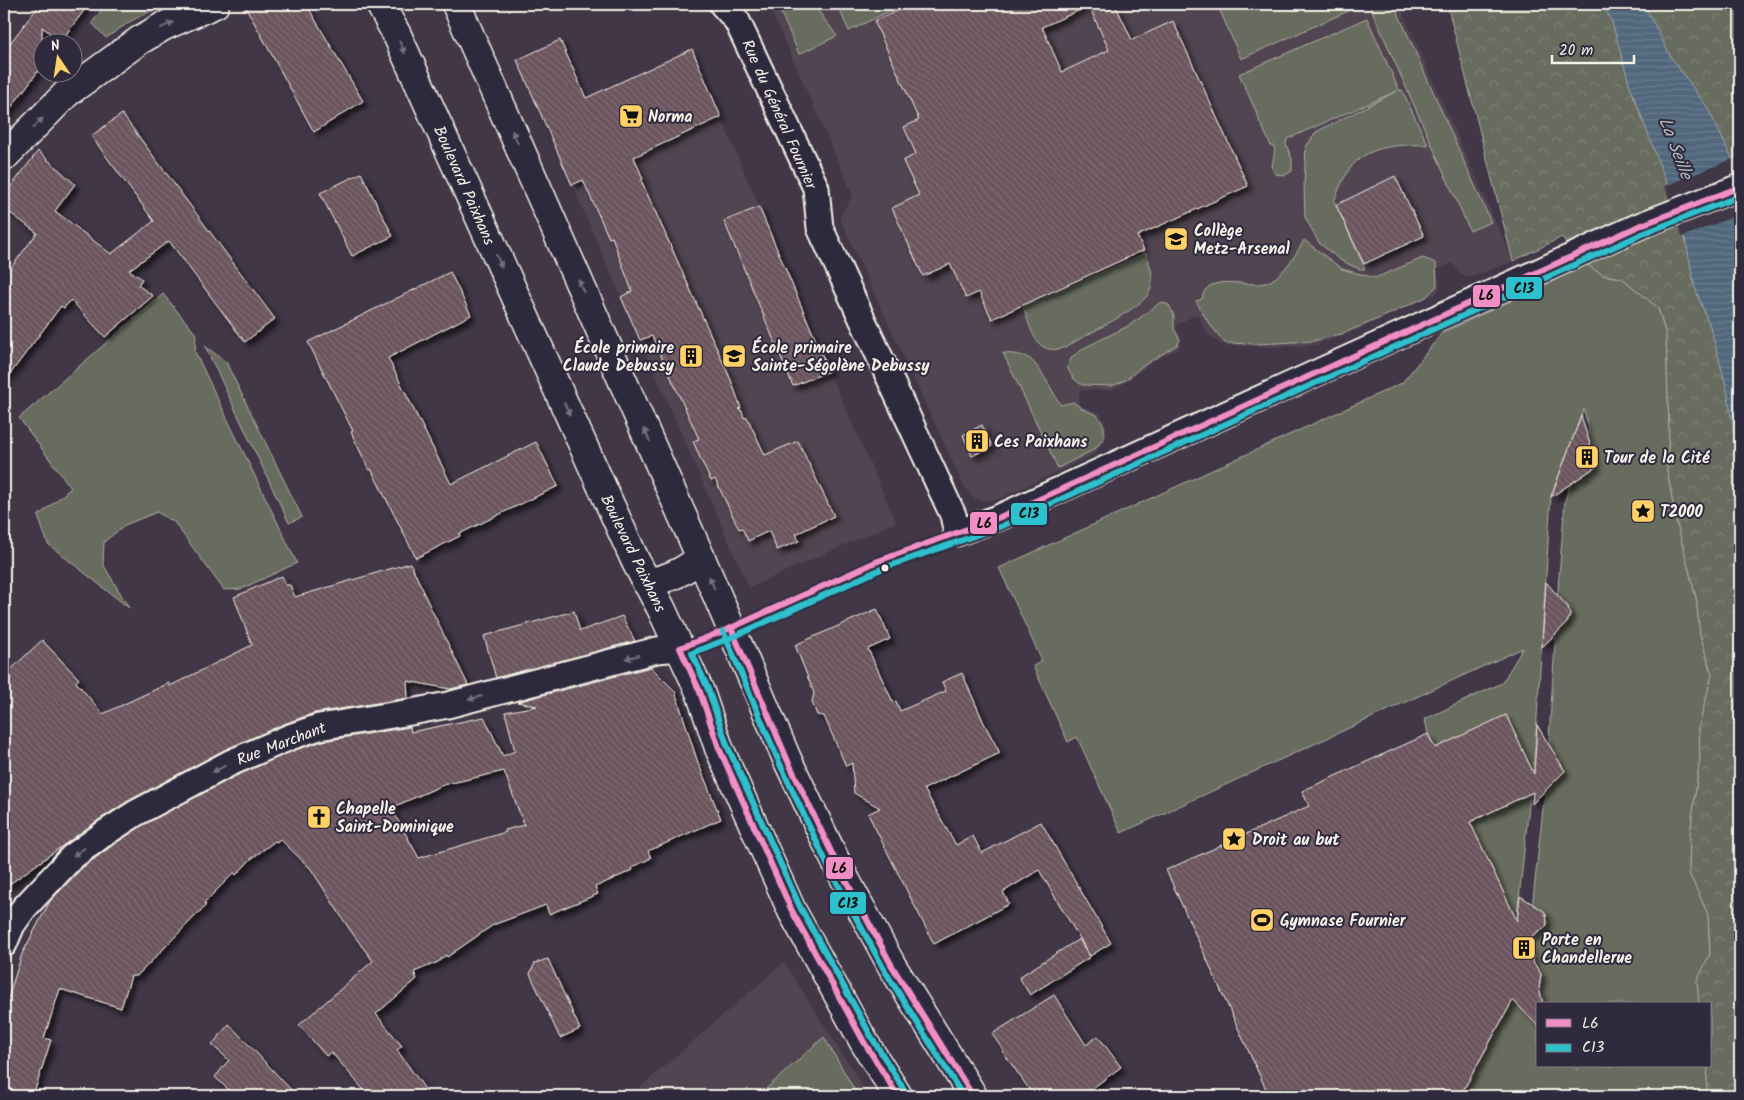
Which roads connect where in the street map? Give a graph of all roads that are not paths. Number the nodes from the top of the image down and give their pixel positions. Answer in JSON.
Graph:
{"nodes":[{"id":1,"x":215,"y":4,"type":"edge"},
{"id":2,"x":380,"y":4,"type":"edge"},
{"id":3,"x":456,"y":4,"type":"edge"},
{"id":4,"x":722,"y":4,"type":"edge"},
{"id":5,"x":4,"y":157,"type":"edge"},
{"id":6,"x":1740,"y":187,"type":"edge"},
{"id":7,"x":701,"y":558,"type":"junction"},
{"id":8,"x":646,"y":582,"type":"junction"},
{"id":9,"x":680,"y":648,"type":"junction"},
{"id":10,"x":6,"y":929,"type":"edge"},
{"id":11,"x":898,"y":1096,"type":"edge"},
{"id":12,"x":973,"y":1096,"type":"edge"}],
"edges":[{"from":5,"to":1,"type":"main road","one_way":true},
{"from":2,"to":8,"type":"main road","name":"Boulevard Paixhans","one_way":true},
{"from":7,"to":3,"type":"main road","one_way":true},
{"from":4,"to":6,"type":"street","name":"Rue du Général Fournier"},
{"from":7,"to":8,"type":"main road"},
{"from":12,"to":7,"type":"main road","one_way":true},
{"from":8,"to":9,"type":"main road","name":"Boulevard Paixhans"},
{"from":9,"to":10,"type":"street","name":"Rue Marchant","one_way":true},
{"from":9,"to":11,"type":"main road","name":"Boulevard Paixhans"}]}
